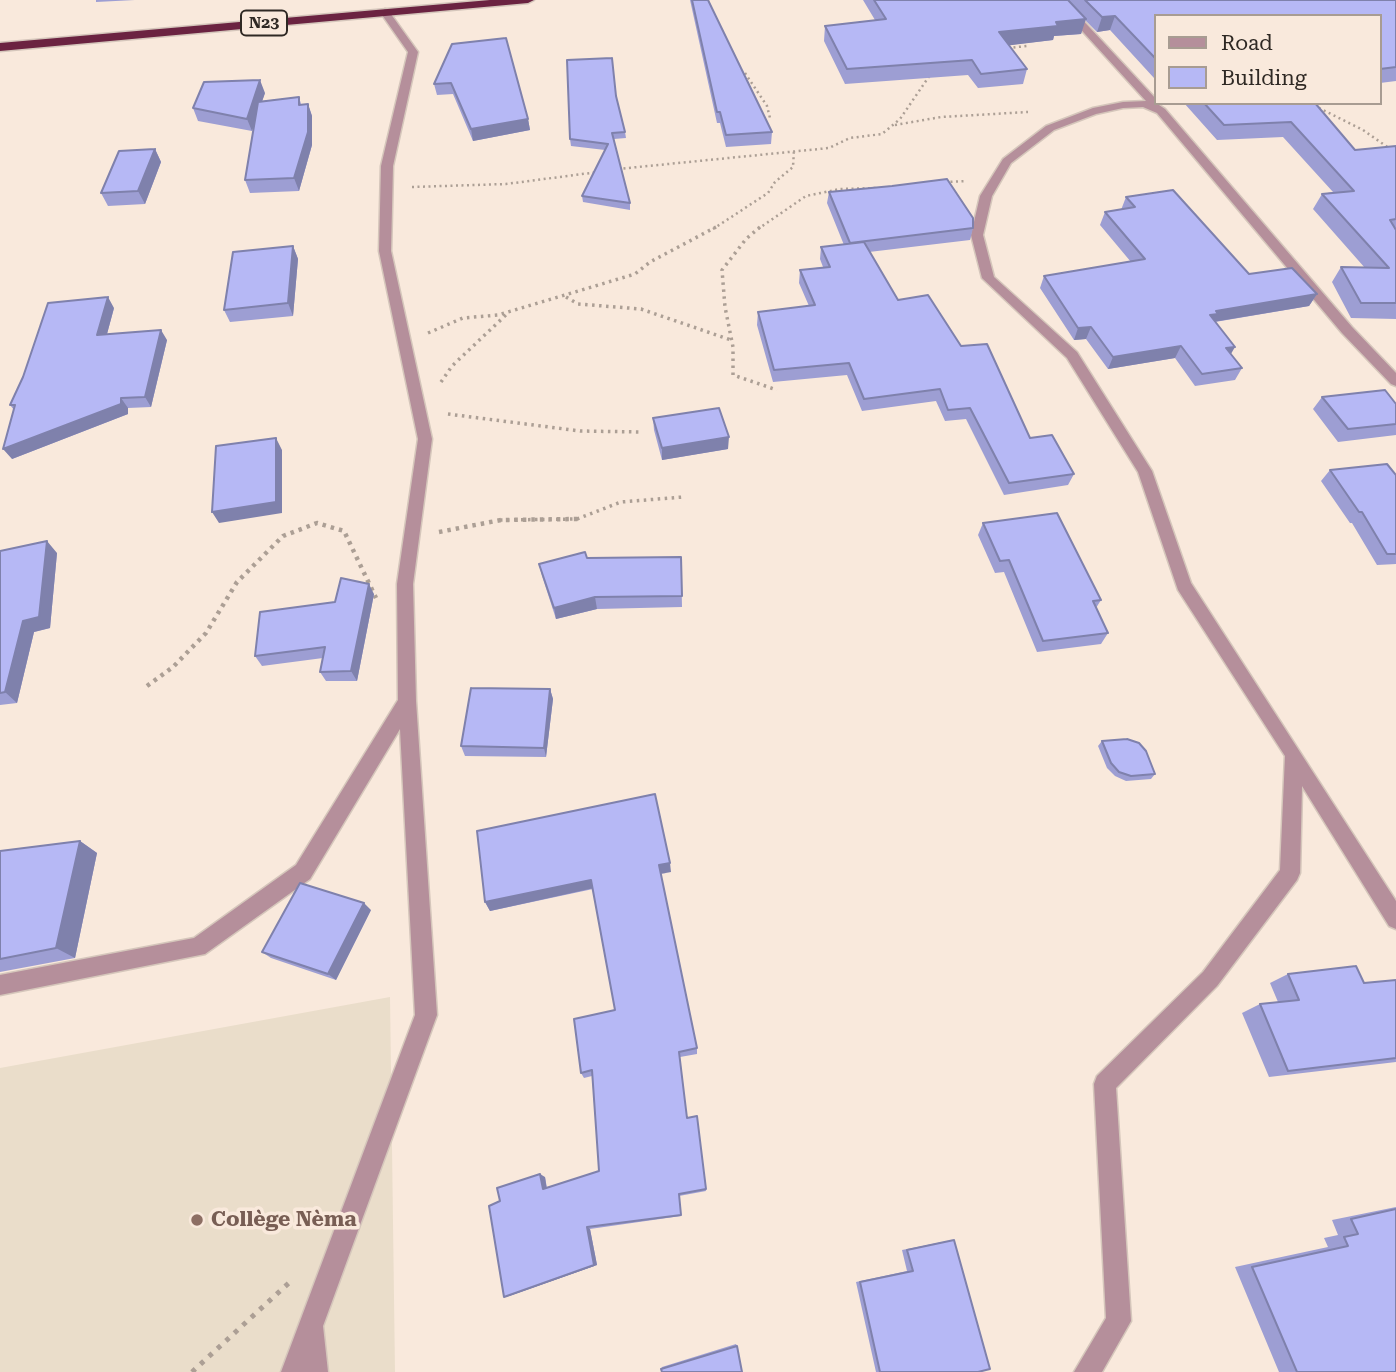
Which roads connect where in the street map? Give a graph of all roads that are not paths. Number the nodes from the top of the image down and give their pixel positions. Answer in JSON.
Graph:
{"nodes":[{"id":1,"x":528,"y":0,"type":"edge"},
{"id":2,"x":1059,"y":0,"type":"edge"},
{"id":3,"x":385,"y":12,"type":"junction"},
{"id":4,"x":0,"y":47,"type":"edge"},
{"id":5,"x":1154,"y":103,"type":"edge"},
{"id":6,"x":1155,"y":105,"type":"edge"},
{"id":7,"x":1161,"y":111,"type":"junction"},
{"id":8,"x":1396,"y":381,"type":"edge"},
{"id":9,"x":407,"y":701,"type":"junction"},
{"id":10,"x":1294,"y":755,"type":"junction"},
{"id":11,"x":1396,"y":919,"type":"edge"},
{"id":12,"x":0,"y":985,"type":"edge"},
{"id":13,"x":311,"y":1326,"type":"junction"},
{"id":14,"x":294,"y":1372,"type":"edge"},
{"id":15,"x":315,"y":1372,"type":"edge"},
{"id":16,"x":1087,"y":1372,"type":"edge"}],
"edges":[{"from":1,"to":3,"type":"highway","number":"N23"},
{"from":2,"to":5,"type":"street"},
{"from":3,"to":4,"type":"highway","number":"N23"},
{"from":3,"to":9,"type":"street"},
{"from":6,"to":7,"type":"street"},
{"from":7,"to":8,"type":"street"},
{"from":7,"to":10,"type":"street"},
{"from":9,"to":12,"type":"street"},
{"from":9,"to":13,"type":"street"},
{"from":10,"to":11,"type":"street"},
{"from":10,"to":16,"type":"street"},
{"from":13,"to":14,"type":"street"},
{"from":13,"to":15,"type":"street"}]}
